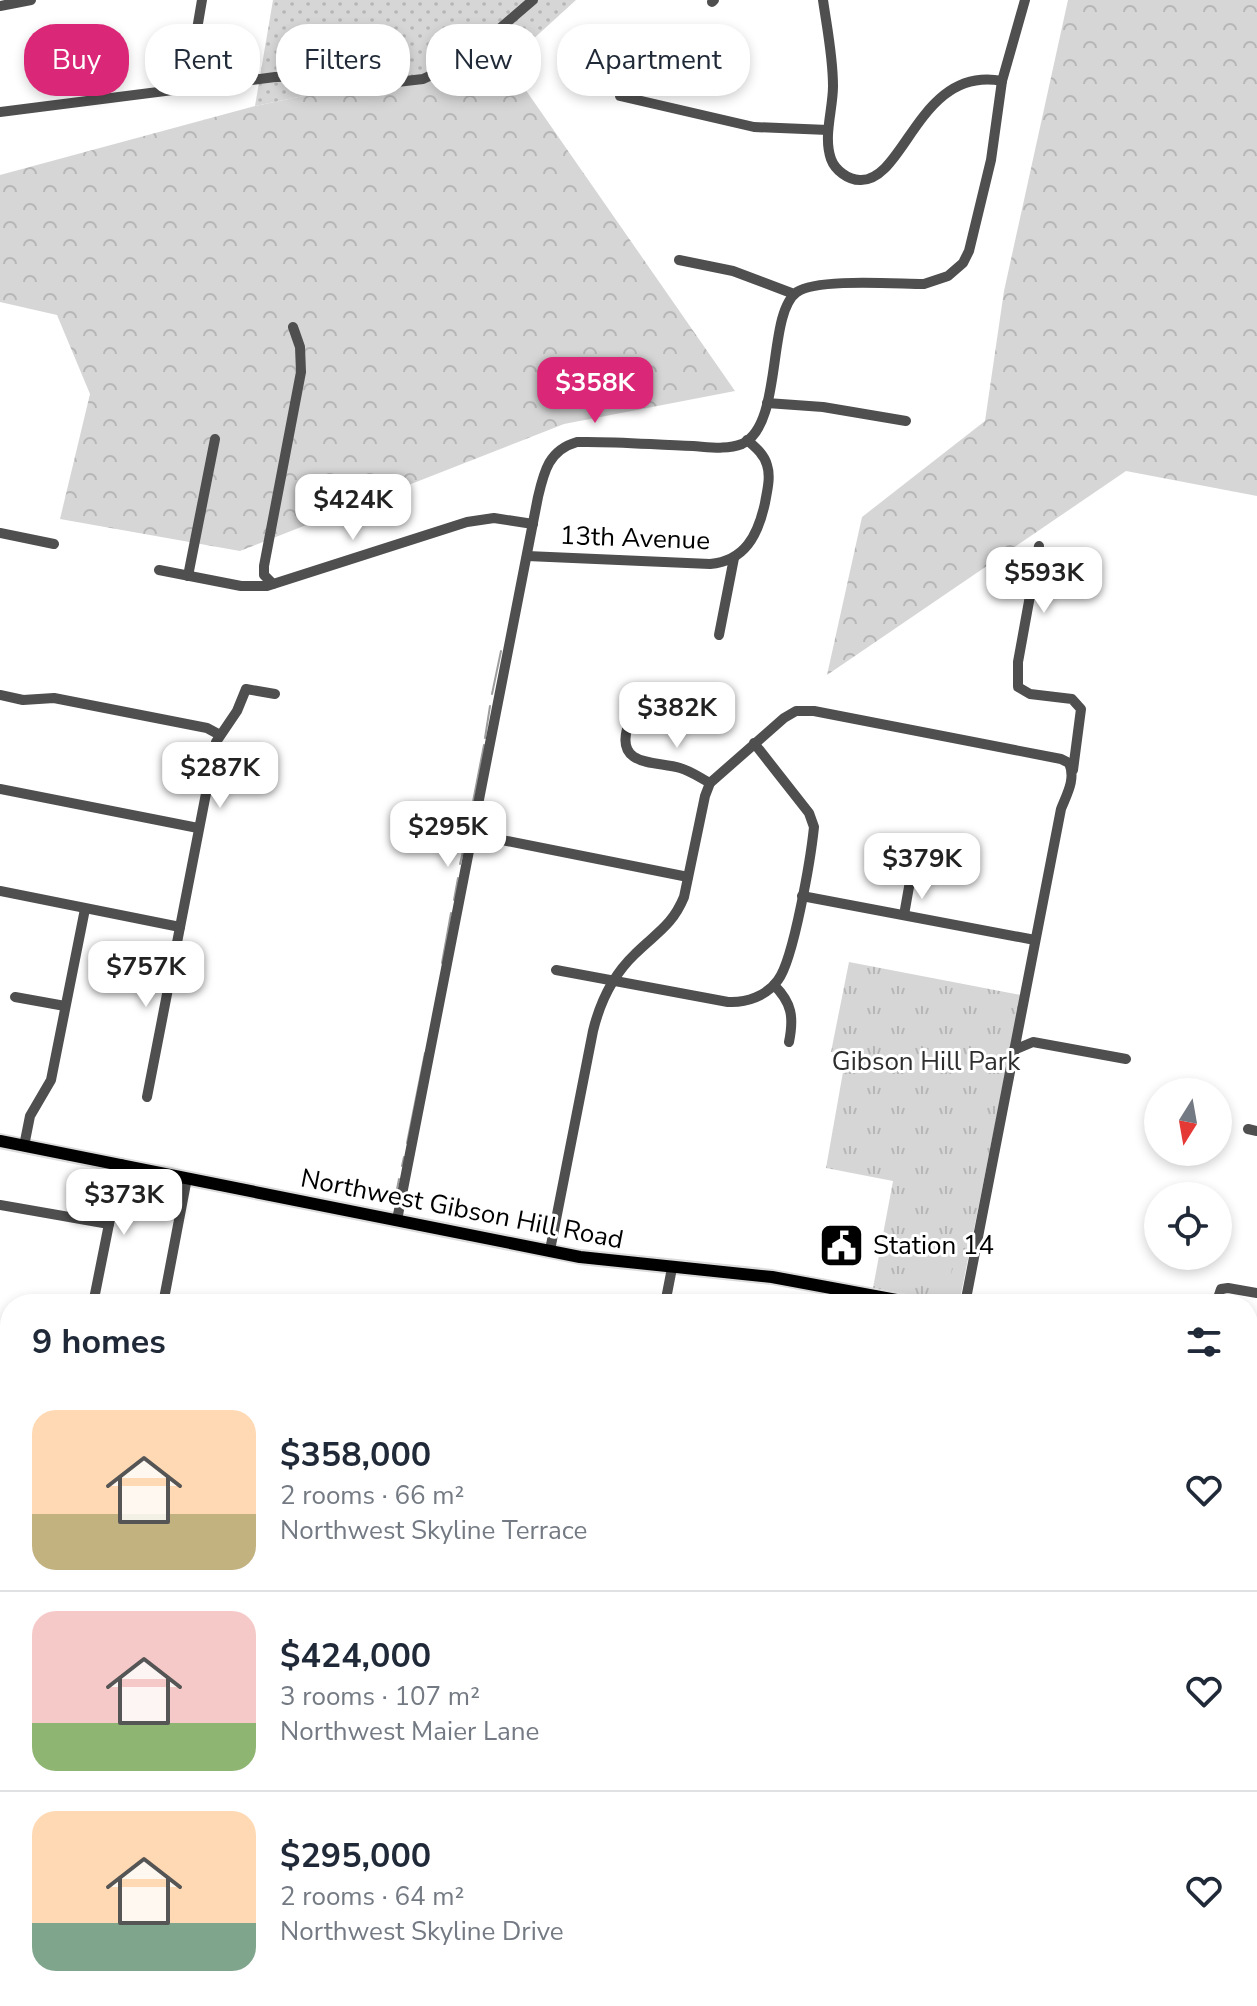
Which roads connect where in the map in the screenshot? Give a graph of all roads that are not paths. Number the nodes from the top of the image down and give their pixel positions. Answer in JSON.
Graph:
{"nodes":[{"id":1,"x":31,"y":0,"type":"edge"},
{"id":2,"x":202,"y":0,"type":"edge"},
{"id":3,"x":533,"y":0,"type":"edge"},
{"id":4,"x":823,"y":0,"type":"edge"},
{"id":5,"x":1025,"y":0,"type":"edge"},
{"id":6,"x":0,"y":6,"type":"edge"},
{"id":7,"x":198,"y":24,"type":"edge"},
{"id":8,"x":260,"y":80,"type":"edge"},
{"id":9,"x":1002,"y":81,"type":"junction"},
{"id":10,"x":145,"y":93,"type":"edge"},
{"id":11,"x":620,"y":96,"type":"dead end"},
{"id":12,"x":0,"y":112,"type":"edge"},
{"id":13,"x":828,"y":130,"type":"junction"},
{"id":14,"x":679,"y":260,"type":"dead end"},
{"id":15,"x":794,"y":294,"type":"junction"},
{"id":16,"x":293,"y":327,"type":"dead end"},
{"id":17,"x":767,"y":403,"type":"junction"},
{"id":18,"x":906,"y":421,"type":"dead end"},
{"id":19,"x":215,"y":439,"type":"dead end"},
{"id":20,"x":747,"y":440,"type":"junction"},
{"id":21,"x":533,"y":524,"type":"junction"},
{"id":22,"x":0,"y":533,"type":"edge"},
{"id":23,"x":54,"y":544,"type":"dead end"},
{"id":24,"x":1039,"y":546,"type":"dead end"},
{"id":25,"x":527,"y":556,"type":"junction"},
{"id":26,"x":736,"y":556,"type":"junction"},
{"id":27,"x":159,"y":570,"type":"dead end"},
{"id":28,"x":188,"y":576,"type":"junction"},
{"id":29,"x":273,"y":584,"type":"junction"},
{"id":30,"x":719,"y":635,"type":"dead end"},
{"id":31,"x":275,"y":694,"type":"dead end"},
{"id":32,"x":0,"y":695,"type":"edge"},
{"id":33,"x":627,"y":729,"type":"dead end"},
{"id":34,"x":220,"y":735,"type":"junction"},
{"id":35,"x":754,"y":743,"type":"junction"},
{"id":36,"x":1073,"y":772,"type":"junction"},
{"id":37,"x":710,"y":783,"type":"junction"},
{"id":38,"x":0,"y":789,"type":"edge"},
{"id":39,"x":198,"y":828,"type":"junction"},
{"id":40,"x":472,"y":834,"type":"junction"},
{"id":41,"x":910,"y":838,"type":"dead end"},
{"id":42,"x":688,"y":877,"type":"junction"},
{"id":43,"x":0,"y":891,"type":"edge"},
{"id":44,"x":802,"y":896,"type":"junction"},
{"id":45,"x":85,"y":909,"type":"junction"},
{"id":46,"x":904,"y":915,"type":"junction"},
{"id":47,"x":180,"y":927,"type":"junction"},
{"id":48,"x":1035,"y":940,"type":"junction"},
{"id":49,"x":556,"y":970,"type":"dead end"},
{"id":50,"x":613,"y":981,"type":"junction"},
{"id":51,"x":774,"y":985,"type":"junction"},
{"id":52,"x":15,"y":997,"type":"dead end"},
{"id":53,"x":65,"y":1006,"type":"junction"},
{"id":54,"x":789,"y":1042,"type":"dead end"},
{"id":55,"x":1014,"y":1050,"type":"junction"},
{"id":56,"x":1126,"y":1059,"type":"dead end"},
{"id":57,"x":147,"y":1097,"type":"dead end"},
{"id":58,"x":0,"y":1141,"type":"edge"},
{"id":59,"x":24,"y":1146,"type":"junction"},
{"id":60,"x":121,"y":1164,"type":"junction"},
{"id":61,"x":187,"y":1178,"type":"junction"},
{"id":62,"x":0,"y":1205,"type":"edge"},
{"id":63,"x":397,"y":1220,"type":"junction"},
{"id":64,"x":109,"y":1224,"type":"junction"},
{"id":65,"x":550,"y":1250,"type":"junction"},
{"id":66,"x":672,"y":1268,"type":"junction"},
{"id":67,"x":847,"y":1290,"type":"junction"},
{"id":68,"x":1257,"y":1293,"type":"edge"},
{"id":69,"x":95,"y":1294,"type":"edge"},
{"id":70,"x":165,"y":1294,"type":"edge"},
{"id":71,"x":667,"y":1294,"type":"edge"},
{"id":72,"x":846,"y":1294,"type":"edge"},
{"id":73,"x":867,"y":1294,"type":"edge"},
{"id":74,"x":967,"y":1294,"type":"edge"},
{"id":75,"x":1219,"y":1294,"type":"edge"}],
"edges":[{"from":1,"to":6,"type":"street"},
{"from":2,"to":7,"type":"street"},
{"from":3,"to":8,"type":"street"},
{"from":4,"to":13,"type":"street"},
{"from":5,"to":9,"type":"street"},
{"from":9,"to":13,"type":"street"},
{"from":9,"to":15,"type":"street"},
{"from":10,"to":12,"type":"street"},
{"from":11,"to":13,"type":"street"},
{"from":14,"to":15,"type":"street"},
{"from":15,"to":17,"type":"street"},
{"from":16,"to":29,"type":"street"},
{"from":17,"to":18,"type":"street"},
{"from":17,"to":20,"type":"street"},
{"from":19,"to":28,"type":"street"},
{"from":20,"to":21,"type":"street"},
{"from":20,"to":26,"type":"street"},
{"from":21,"to":25,"type":"street"},
{"from":21,"to":29,"type":"street"},
{"from":22,"to":23,"type":"street"},
{"from":24,"to":36,"type":"street"},
{"from":25,"to":26,"type":"street","name":"13th Avenue"},
{"from":25,"to":40,"type":"street"},
{"from":26,"to":30,"type":"street"},
{"from":27,"to":28,"type":"street"},
{"from":28,"to":29,"type":"street"},
{"from":31,"to":34,"type":"street"},
{"from":32,"to":34,"type":"street"},
{"from":33,"to":37,"type":"street"},
{"from":34,"to":39,"type":"street"},
{"from":35,"to":36,"type":"street"},
{"from":35,"to":37,"type":"street"},
{"from":35,"to":44,"type":"street"},
{"from":36,"to":48,"type":"street"},
{"from":37,"to":42,"type":"street"},
{"from":38,"to":39,"type":"street"},
{"from":39,"to":47,"type":"street"},
{"from":40,"to":42,"type":"street"},
{"from":40,"to":63,"type":"street"},
{"from":41,"to":46,"type":"street"},
{"from":42,"to":50,"type":"street"},
{"from":43,"to":45,"type":"street"},
{"from":44,"to":46,"type":"street"},
{"from":44,"to":51,"type":"street"},
{"from":45,"to":47,"type":"street"},
{"from":45,"to":53,"type":"street"},
{"from":46,"to":48,"type":"street"},
{"from":47,"to":57,"type":"street"},
{"from":48,"to":55,"type":"street"},
{"from":49,"to":50,"type":"street"},
{"from":50,"to":51,"type":"street"},
{"from":50,"to":65,"type":"street"},
{"from":51,"to":54,"type":"street"},
{"from":52,"to":53,"type":"street"},
{"from":53,"to":59,"type":"street"},
{"from":55,"to":56,"type":"street"},
{"from":55,"to":74,"type":"street"},
{"from":58,"to":59,"type":"main road","name":"Northwest Gibson Hill Road"},
{"from":59,"to":60,"type":"main road","name":"Northwest Gibson Hill Road"},
{"from":60,"to":61,"type":"main road","name":"Northwest Gibson Hill Road"},
{"from":60,"to":64,"type":"street"},
{"from":61,"to":63,"type":"main road","name":"Northwest Gibson Hill Road"},
{"from":61,"to":70,"type":"street"},
{"from":62,"to":64,"type":"street"},
{"from":63,"to":65,"type":"main road","name":"Northwest Gibson Hill Road"},
{"from":64,"to":69,"type":"street"},
{"from":65,"to":66,"type":"main road","name":"Northwest Gibson Hill Road"},
{"from":66,"to":67,"type":"main road","name":"Northwest Gibson Hill Road"},
{"from":66,"to":71,"type":"street"},
{"from":67,"to":72,"type":"street"},
{"from":67,"to":73,"type":"main road","name":"Northwest Gibson Hill Road"},
{"from":68,"to":75,"type":"street"}]}
